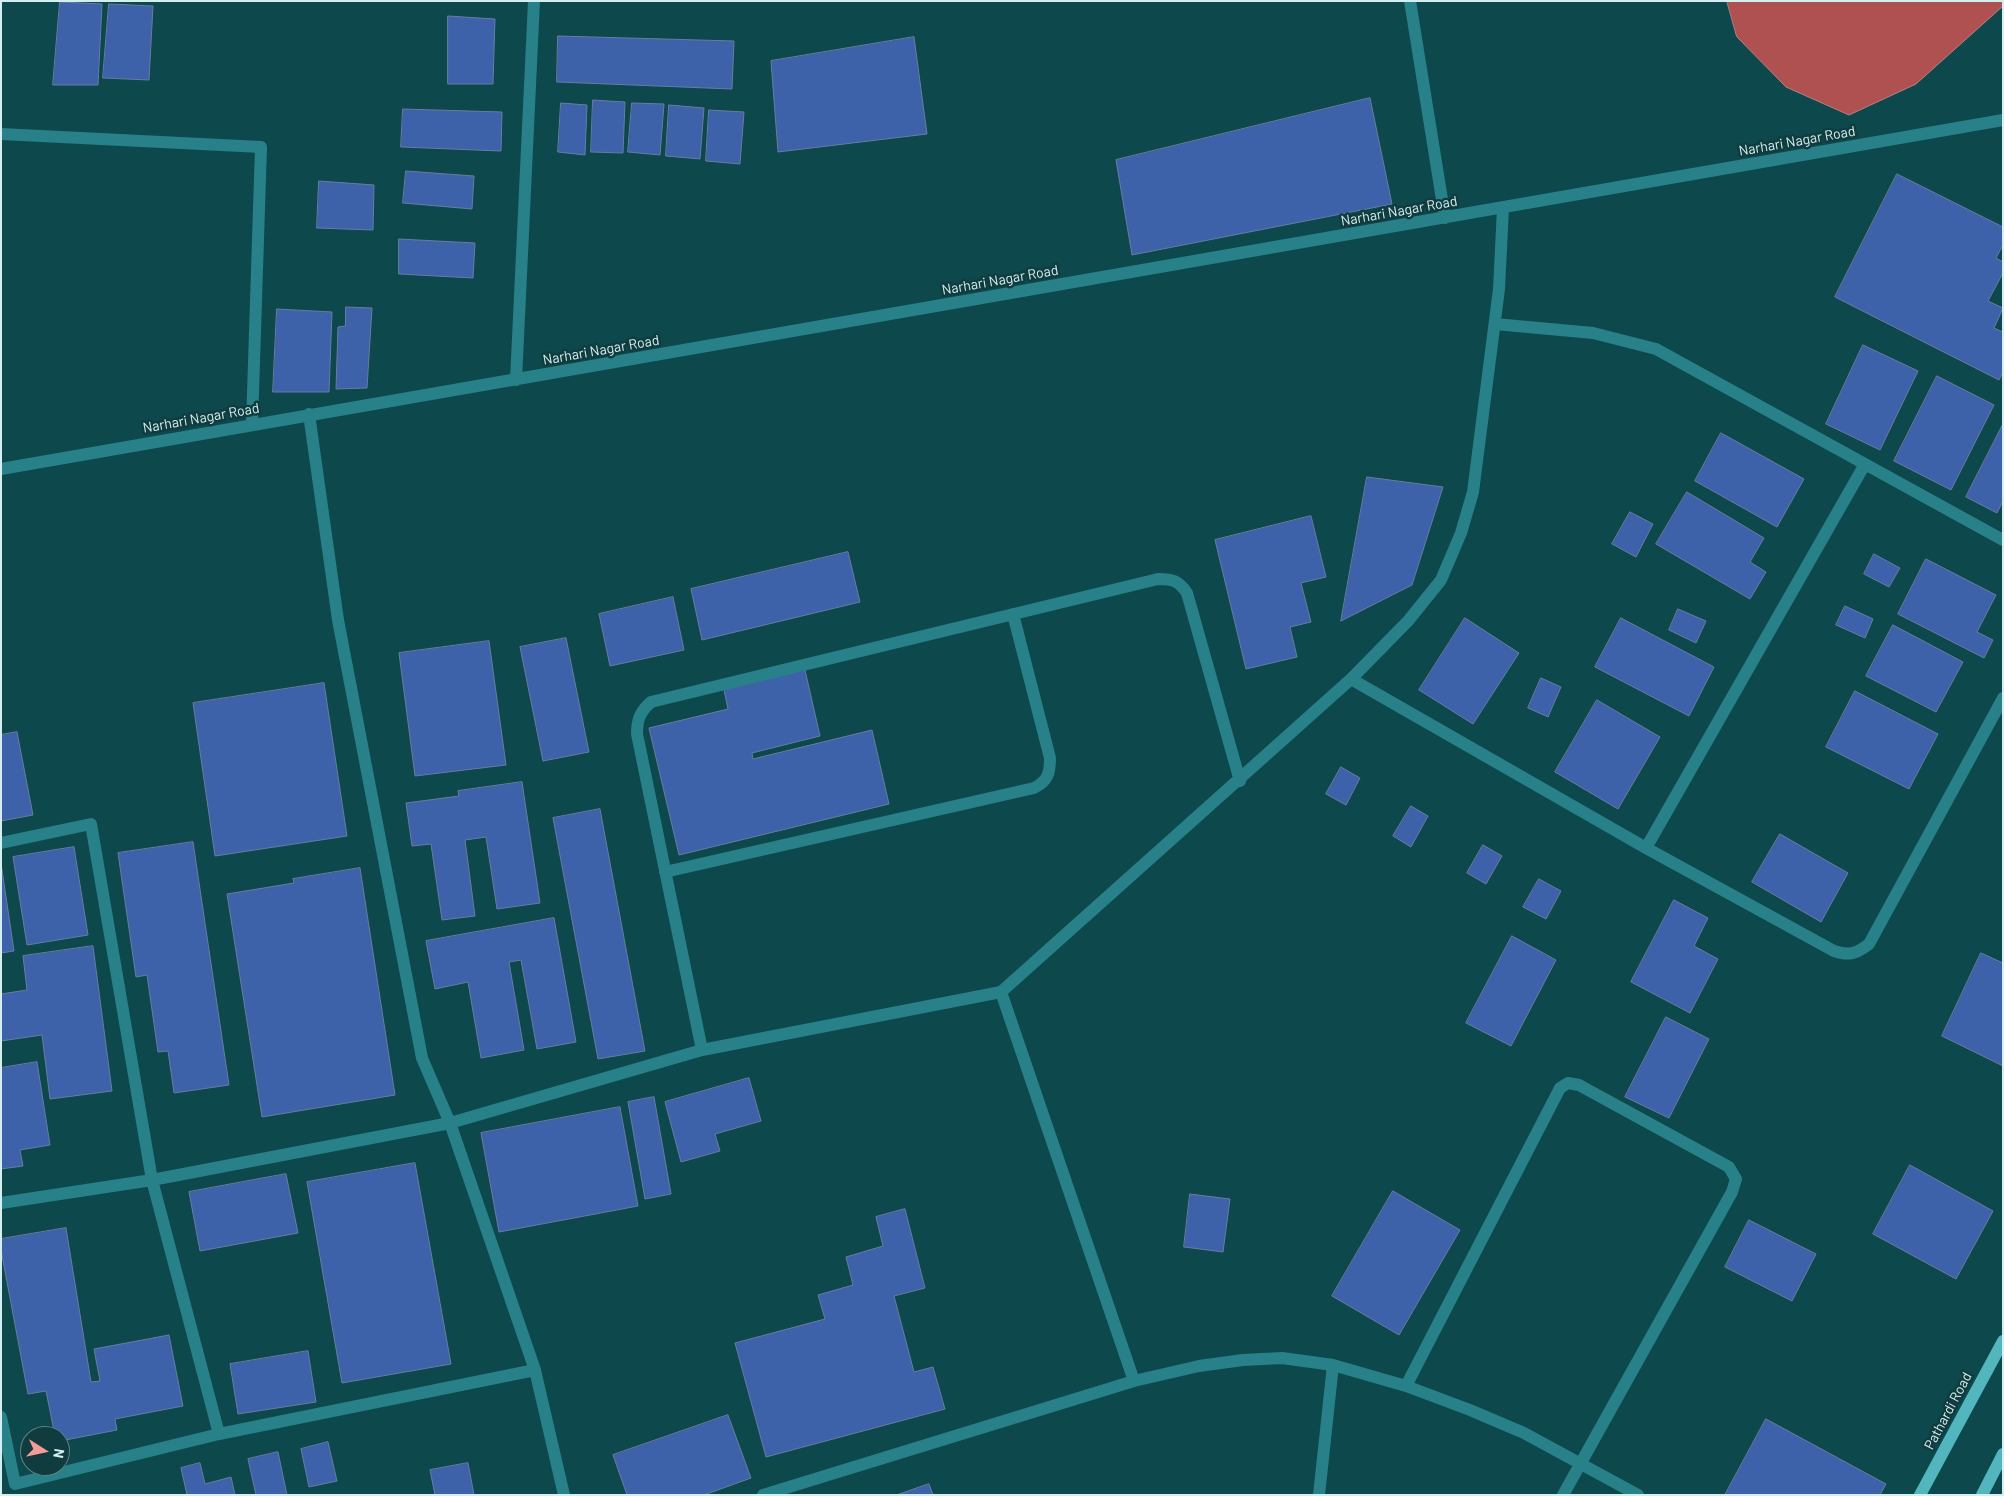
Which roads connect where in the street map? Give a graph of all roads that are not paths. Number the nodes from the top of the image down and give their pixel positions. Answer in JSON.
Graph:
{"nodes":[{"id":1,"x":534,"y":1,"type":"edge"},
{"id":2,"x":1410,"y":1,"type":"edge"},
{"id":3,"x":2003,"y":120,"type":"edge"},
{"id":4,"x":1,"y":134,"type":"edge"},
{"id":5,"x":1503,"y":208,"type":"junction"},
{"id":6,"x":1445,"y":218,"type":"junction"},
{"id":7,"x":1495,"y":324,"type":"junction"},
{"id":8,"x":516,"y":380,"type":"junction"},
{"id":9,"x":309,"y":414,"type":"junction"},
{"id":10,"x":252,"y":424,"type":"junction"},
{"id":11,"x":1865,"y":464,"type":"junction"},
{"id":12,"x":1,"y":469,"type":"edge"},
{"id":13,"x":2003,"y":540,"type":"edge"},
{"id":14,"x":1013,"y":614,"type":"junction"},
{"id":15,"x":1351,"y":679,"type":"junction"},
{"id":16,"x":2003,"y":698,"type":"edge"},
{"id":17,"x":1240,"y":780,"type":"junction"},
{"id":18,"x":1,"y":843,"type":"edge"},
{"id":19,"x":1646,"y":848,"type":"junction"},
{"id":20,"x":665,"y":872,"type":"junction"},
{"id":21,"x":1001,"y":992,"type":"junction"},
{"id":22,"x":702,"y":1050,"type":"junction"},
{"id":23,"x":450,"y":1123,"type":"junction"},
{"id":24,"x":152,"y":1180,"type":"junction"},
{"id":25,"x":1,"y":1203,"type":"edge"},
{"id":26,"x":2003,"y":1341,"type":"edge"},
{"id":27,"x":1334,"y":1365,"type":"junction"},
{"id":28,"x":536,"y":1370,"type":"junction"},
{"id":29,"x":1134,"y":1381,"type":"junction"},
{"id":30,"x":1406,"y":1386,"type":"junction"},
{"id":31,"x":1,"y":1417,"type":"edge"},
{"id":32,"x":219,"y":1434,"type":"junction"},
{"id":33,"x":2003,"y":1454,"type":"edge"},
{"id":34,"x":1580,"y":1464,"type":"junction"},
{"id":35,"x":779,"y":1492,"type":"edge"},
{"id":36,"x":564,"y":1495,"type":"edge"},
{"id":37,"x":763,"y":1495,"type":"edge"},
{"id":38,"x":1319,"y":1495,"type":"edge"},
{"id":39,"x":1563,"y":1495,"type":"edge"},
{"id":40,"x":1638,"y":1495,"type":"edge"},
{"id":41,"x":1920,"y":1495,"type":"edge"},
{"id":42,"x":1982,"y":1495,"type":"edge"}],
"edges":[{"from":1,"to":8,"type":"street"},
{"from":2,"to":6,"type":"street"},
{"from":3,"to":5,"type":"street","name":"Narhari Nagar Road"},
{"from":4,"to":10,"type":"street"},
{"from":5,"to":6,"type":"street","name":"Narhari Nagar Road"},
{"from":5,"to":7,"type":"street"},
{"from":6,"to":8,"type":"street","name":"Narhari Nagar Road"},
{"from":7,"to":11,"type":"street"},
{"from":7,"to":15,"type":"street"},
{"from":8,"to":9,"type":"street","name":"Narhari Nagar Road"},
{"from":9,"to":10,"type":"street","name":"Narhari Nagar Road"},
{"from":9,"to":23,"type":"street"},
{"from":10,"to":12,"type":"street","name":"Narhari Nagar Road"},
{"from":11,"to":13,"type":"street"},
{"from":11,"to":19,"type":"street"},
{"from":14,"to":17,"type":"street"},
{"from":14,"to":20,"type":"street"},
{"from":14,"to":20,"type":"street"},
{"from":15,"to":17,"type":"street"},
{"from":15,"to":19,"type":"street"},
{"from":16,"to":19,"type":"street"},
{"from":17,"to":21,"type":"street"},
{"from":18,"to":24,"type":"street"},
{"from":20,"to":22,"type":"street"},
{"from":21,"to":22,"type":"street"},
{"from":21,"to":29,"type":"street"},
{"from":22,"to":23,"type":"street"},
{"from":23,"to":24,"type":"street"},
{"from":23,"to":28,"type":"street"},
{"from":24,"to":25,"type":"street"},
{"from":24,"to":32,"type":"street"},
{"from":26,"to":41,"type":"main road","name":"Pathardi Road"},
{"from":27,"to":29,"type":"street"},
{"from":27,"to":30,"type":"street"},
{"from":27,"to":38,"type":"street"},
{"from":28,"to":32,"type":"street"},
{"from":28,"to":36,"type":"street"},
{"from":29,"to":35,"type":"street"},
{"from":30,"to":34,"type":"street"},
{"from":30,"to":34,"type":"street"},
{"from":31,"to":32,"type":"street"},
{"from":33,"to":42,"type":"main road"},
{"from":34,"to":39,"type":"street"},
{"from":34,"to":40,"type":"street"},
{"from":35,"to":37,"type":"street"}]}
